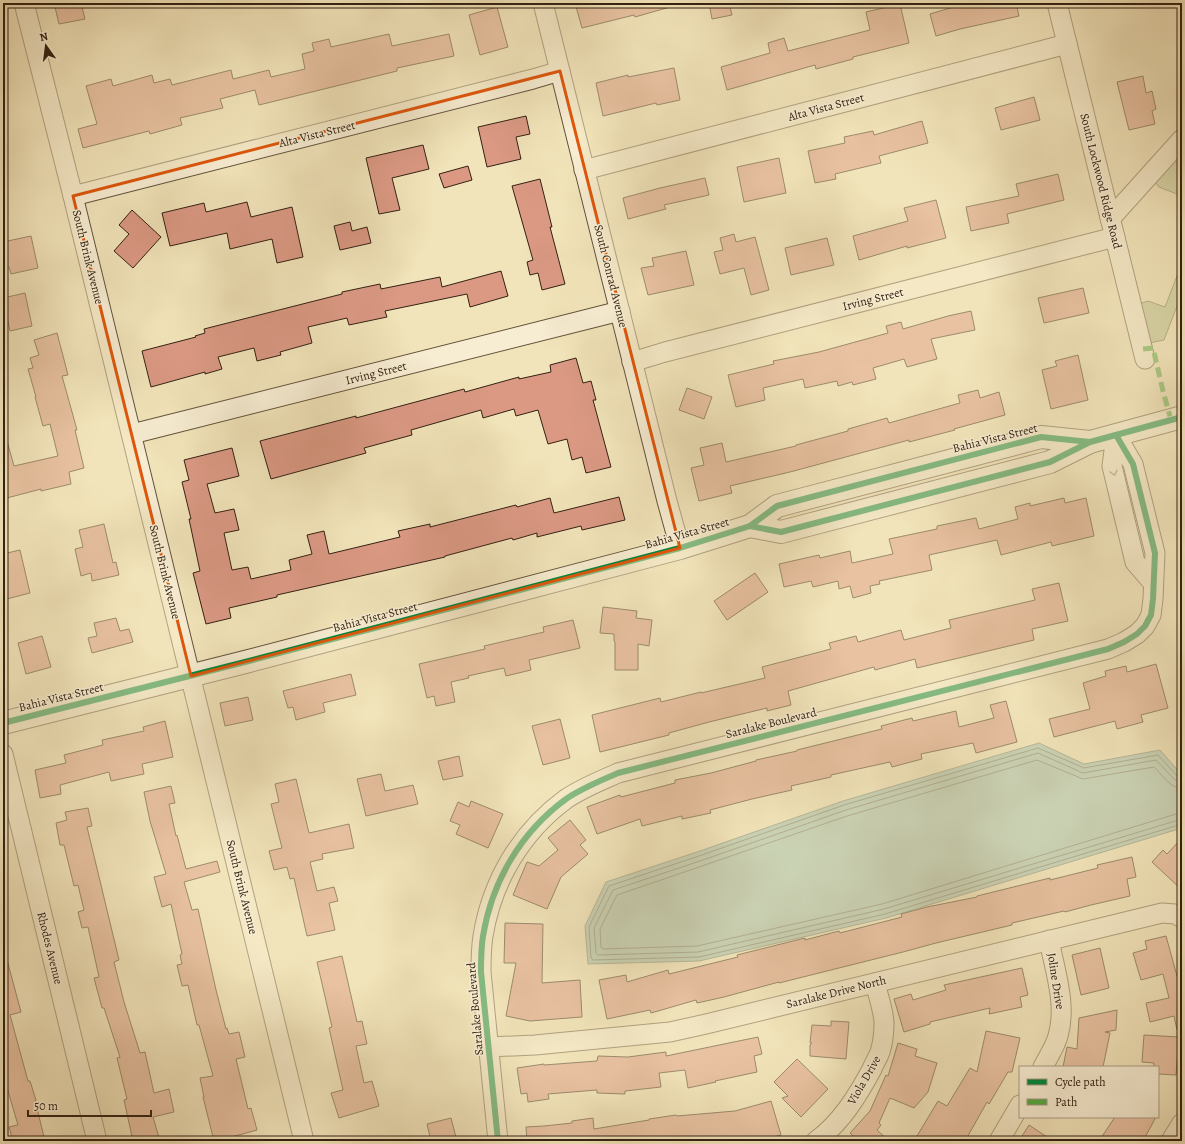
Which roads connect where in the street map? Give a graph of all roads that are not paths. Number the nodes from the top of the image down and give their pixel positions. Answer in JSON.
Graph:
{"nodes":[{"id":1,"x":24,"y":3,"type":"edge"},
{"id":2,"x":543,"y":3,"type":"edge"},
{"id":3,"x":1058,"y":3,"type":"edge"},
{"id":4,"x":1067,"y":44,"type":"junction"},
{"id":5,"x":560,"y":71,"type":"junction"},
{"id":6,"x":1182,"y":139,"type":"edge"},
{"id":7,"x":584,"y":170,"type":"junction"},
{"id":8,"x":74,"y":196,"type":"junction"},
{"id":9,"x":1113,"y":228,"type":"junction"},
{"id":10,"x":620,"y":311,"type":"junction"},
{"id":11,"x":1145,"y":359,"type":"dead end"},
{"id":12,"x":632,"y":362,"type":"junction"},
{"id":13,"x":1180,"y":418,"type":"edge"},
{"id":14,"x":132,"y":434,"type":"junction"},
{"id":15,"x":1116,"y":434,"type":"junction"},
{"id":16,"x":680,"y":548,"type":"junction"},
{"id":17,"x":191,"y":676,"type":"junction"},
{"id":18,"x":3,"y":723,"type":"edge"},
{"id":19,"x":3,"y":754,"type":"edge"},
{"id":20,"x":1181,"y":917,"type":"edge"},
{"id":21,"x":1049,"y":940,"type":"junction"},
{"id":22,"x":875,"y":983,"type":"junction"},
{"id":23,"x":488,"y":1048,"type":"junction"},
{"id":24,"x":1044,"y":1066,"type":"edge"},
{"id":25,"x":1019,"y":1107,"type":"edge"},
{"id":26,"x":97,"y":1141,"type":"edge"},
{"id":27,"x":304,"y":1141,"type":"edge"},
{"id":28,"x":498,"y":1141,"type":"edge"},
{"id":29,"x":816,"y":1141,"type":"edge"},
{"id":30,"x":999,"y":1141,"type":"edge"}],
"edges":[{"from":1,"to":8,"type":"street","name":"South Brink Avenue"},
{"from":2,"to":5,"type":"street","name":"South Conrad Avenue"},
{"from":3,"to":4,"type":"street","name":"South Lockwood Ridge Road"},
{"from":4,"to":7,"type":"street","name":"Alta Vista Street"},
{"from":4,"to":9,"type":"street","name":"South Lockwood Ridge Road"},
{"from":5,"to":7,"type":"street","name":"South Conrad Avenue"},
{"from":5,"to":8,"type":"street","name":"Alta Vista Street"},
{"from":6,"to":9,"type":"street"},
{"from":7,"to":10,"type":"street","name":"South Conrad Avenue"},
{"from":8,"to":14,"type":"street","name":"South Brink Avenue"},
{"from":9,"to":11,"type":"street","name":"South Lockwood Ridge Road"},
{"from":9,"to":12,"type":"street","name":"Irving Street"},
{"from":10,"to":12,"type":"street","name":"South Conrad Avenue"},
{"from":10,"to":14,"type":"street","name":"Irving Street"},
{"from":12,"to":16,"type":"street","name":"South Conrad Avenue"},
{"from":13,"to":15,"type":"street","name":"Bahia Vista Street"},
{"from":14,"to":17,"type":"street","name":"South Brink Avenue"},
{"from":15,"to":16,"type":"street","name":"Bahia Vista Street"},
{"from":15,"to":23,"type":"street","name":"Saralake Boulevard"},
{"from":16,"to":17,"type":"street","name":"Bahia Vista Street"},
{"from":17,"to":18,"type":"street","name":"Bahia Vista Street"},
{"from":17,"to":27,"type":"street","name":"South Brink Avenue"},
{"from":19,"to":26,"type":"street","name":"Rhodes Avenue"},
{"from":20,"to":21,"type":"street","name":"Saralake Drive North"},
{"from":21,"to":22,"type":"street","name":"Saralake Drive North"},
{"from":21,"to":24,"type":"street","name":"Joline Drive"},
{"from":22,"to":23,"type":"street","name":"Saralake Drive North"},
{"from":22,"to":29,"type":"street","name":"Viola Drive"},
{"from":23,"to":28,"type":"street","name":"Saralake Boulevard"},
{"from":25,"to":30,"type":"street"}]}
